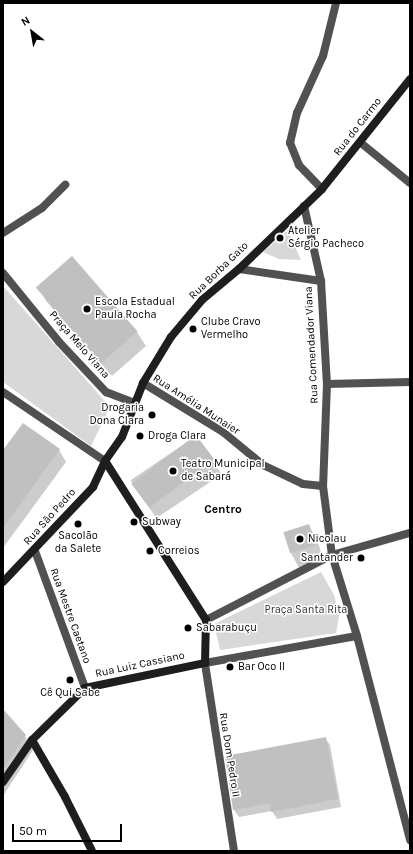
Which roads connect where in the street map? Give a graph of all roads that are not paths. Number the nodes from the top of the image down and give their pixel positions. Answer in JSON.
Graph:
{"nodes":[{"id":1,"x":336,"y":3,"type":"edge"},
{"id":2,"x":410,"y":79,"type":"edge"},
{"id":3,"x":361,"y":143,"type":"junction"},
{"id":4,"x":410,"y":183,"type":"edge"},
{"id":5,"x":65,"y":185,"type":"dead end"},
{"id":6,"x":322,"y":189,"type":"junction"},
{"id":7,"x":304,"y":206,"type":"junction"},
{"id":8,"x":3,"y":233,"type":"edge"},
{"id":9,"x":239,"y":268,"type":"junction"},
{"id":10,"x":3,"y":272,"type":"edge"},
{"id":11,"x":321,"y":281,"type":"junction"},
{"id":12,"x":410,"y":382,"type":"edge"},
{"id":13,"x":142,"y":383,"type":"junction"},
{"id":14,"x":327,"y":384,"type":"junction"},
{"id":15,"x":3,"y":392,"type":"edge"},
{"id":16,"x":134,"y":403,"type":"junction"},
{"id":17,"x":105,"y":461,"type":"junction"},
{"id":18,"x":323,"y":486,"type":"junction"},
{"id":19,"x":410,"y":533,"type":"edge"},
{"id":20,"x":35,"y":551,"type":"junction"},
{"id":21,"x":332,"y":555,"type":"junction"},
{"id":22,"x":3,"y":582,"type":"edge"},
{"id":23,"x":206,"y":620,"type":"junction"},
{"id":24,"x":357,"y":636,"type":"junction"},
{"id":25,"x":205,"y":663,"type":"junction"},
{"id":26,"x":85,"y":688,"type":"junction"},
{"id":27,"x":32,"y":740,"type":"junction"},
{"id":28,"x":3,"y":782,"type":"edge"},
{"id":29,"x":410,"y":840,"type":"edge"},
{"id":30,"x":92,"y":851,"type":"edge"},
{"id":31,"x":234,"y":851,"type":"edge"}],
"edges":[{"from":1,"to":6,"type":"street"},
{"from":2,"to":3,"type":"main road","name":"Rua do Carmo"},
{"from":3,"to":4,"type":"street"},
{"from":3,"to":6,"type":"main road","name":"Rua do Carmo"},
{"from":5,"to":8,"type":"street"},
{"from":6,"to":7,"type":"main road","name":"Rua Borba Gato"},
{"from":7,"to":9,"type":"main road","name":"Rua Borba Gato"},
{"from":7,"to":11,"type":"street","name":"Rua Comendador Viana"},
{"from":9,"to":11,"type":"street"},
{"from":9,"to":13,"type":"main road","name":"Rua Borba Gato"},
{"from":10,"to":16,"type":"street","name":"Praça Melo Viana"},
{"from":11,"to":14,"type":"street","name":"Rua Comendador Viana"},
{"from":12,"to":14,"type":"street"},
{"from":13,"to":16,"type":"main road","name":"Rua Borba Gato"},
{"from":13,"to":18,"type":"street","name":"Rua Amélia Munaier"},
{"from":14,"to":18,"type":"street","name":"Rua Comendador Viana"},
{"from":15,"to":17,"type":"street"},
{"from":16,"to":17,"type":"main road"},
{"from":17,"to":20,"type":"main road","name":"Rua São Pedro"},
{"from":17,"to":23,"type":"main road"},
{"from":18,"to":21,"type":"street","name":"Rua Comendador Viana"},
{"from":19,"to":21,"type":"street"},
{"from":20,"to":22,"type":"main road","name":"Rua São Pedro"},
{"from":20,"to":26,"type":"street","name":"Rua Mestre Caetano"},
{"from":21,"to":23,"type":"street"},
{"from":21,"to":24,"type":"street"},
{"from":23,"to":25,"type":"main road"},
{"from":24,"to":25,"type":"street"},
{"from":24,"to":29,"type":"street"},
{"from":25,"to":26,"type":"main road","name":"Rua Luiz Cassiano"},
{"from":25,"to":31,"type":"street","name":"Rua Dom Pedro II"},
{"from":26,"to":27,"type":"main road","name":"Rua Luiz Cassiano"},
{"from":27,"to":28,"type":"main road","name":"Rua Luiz Cassiano"},
{"from":27,"to":30,"type":"main road"}]}
